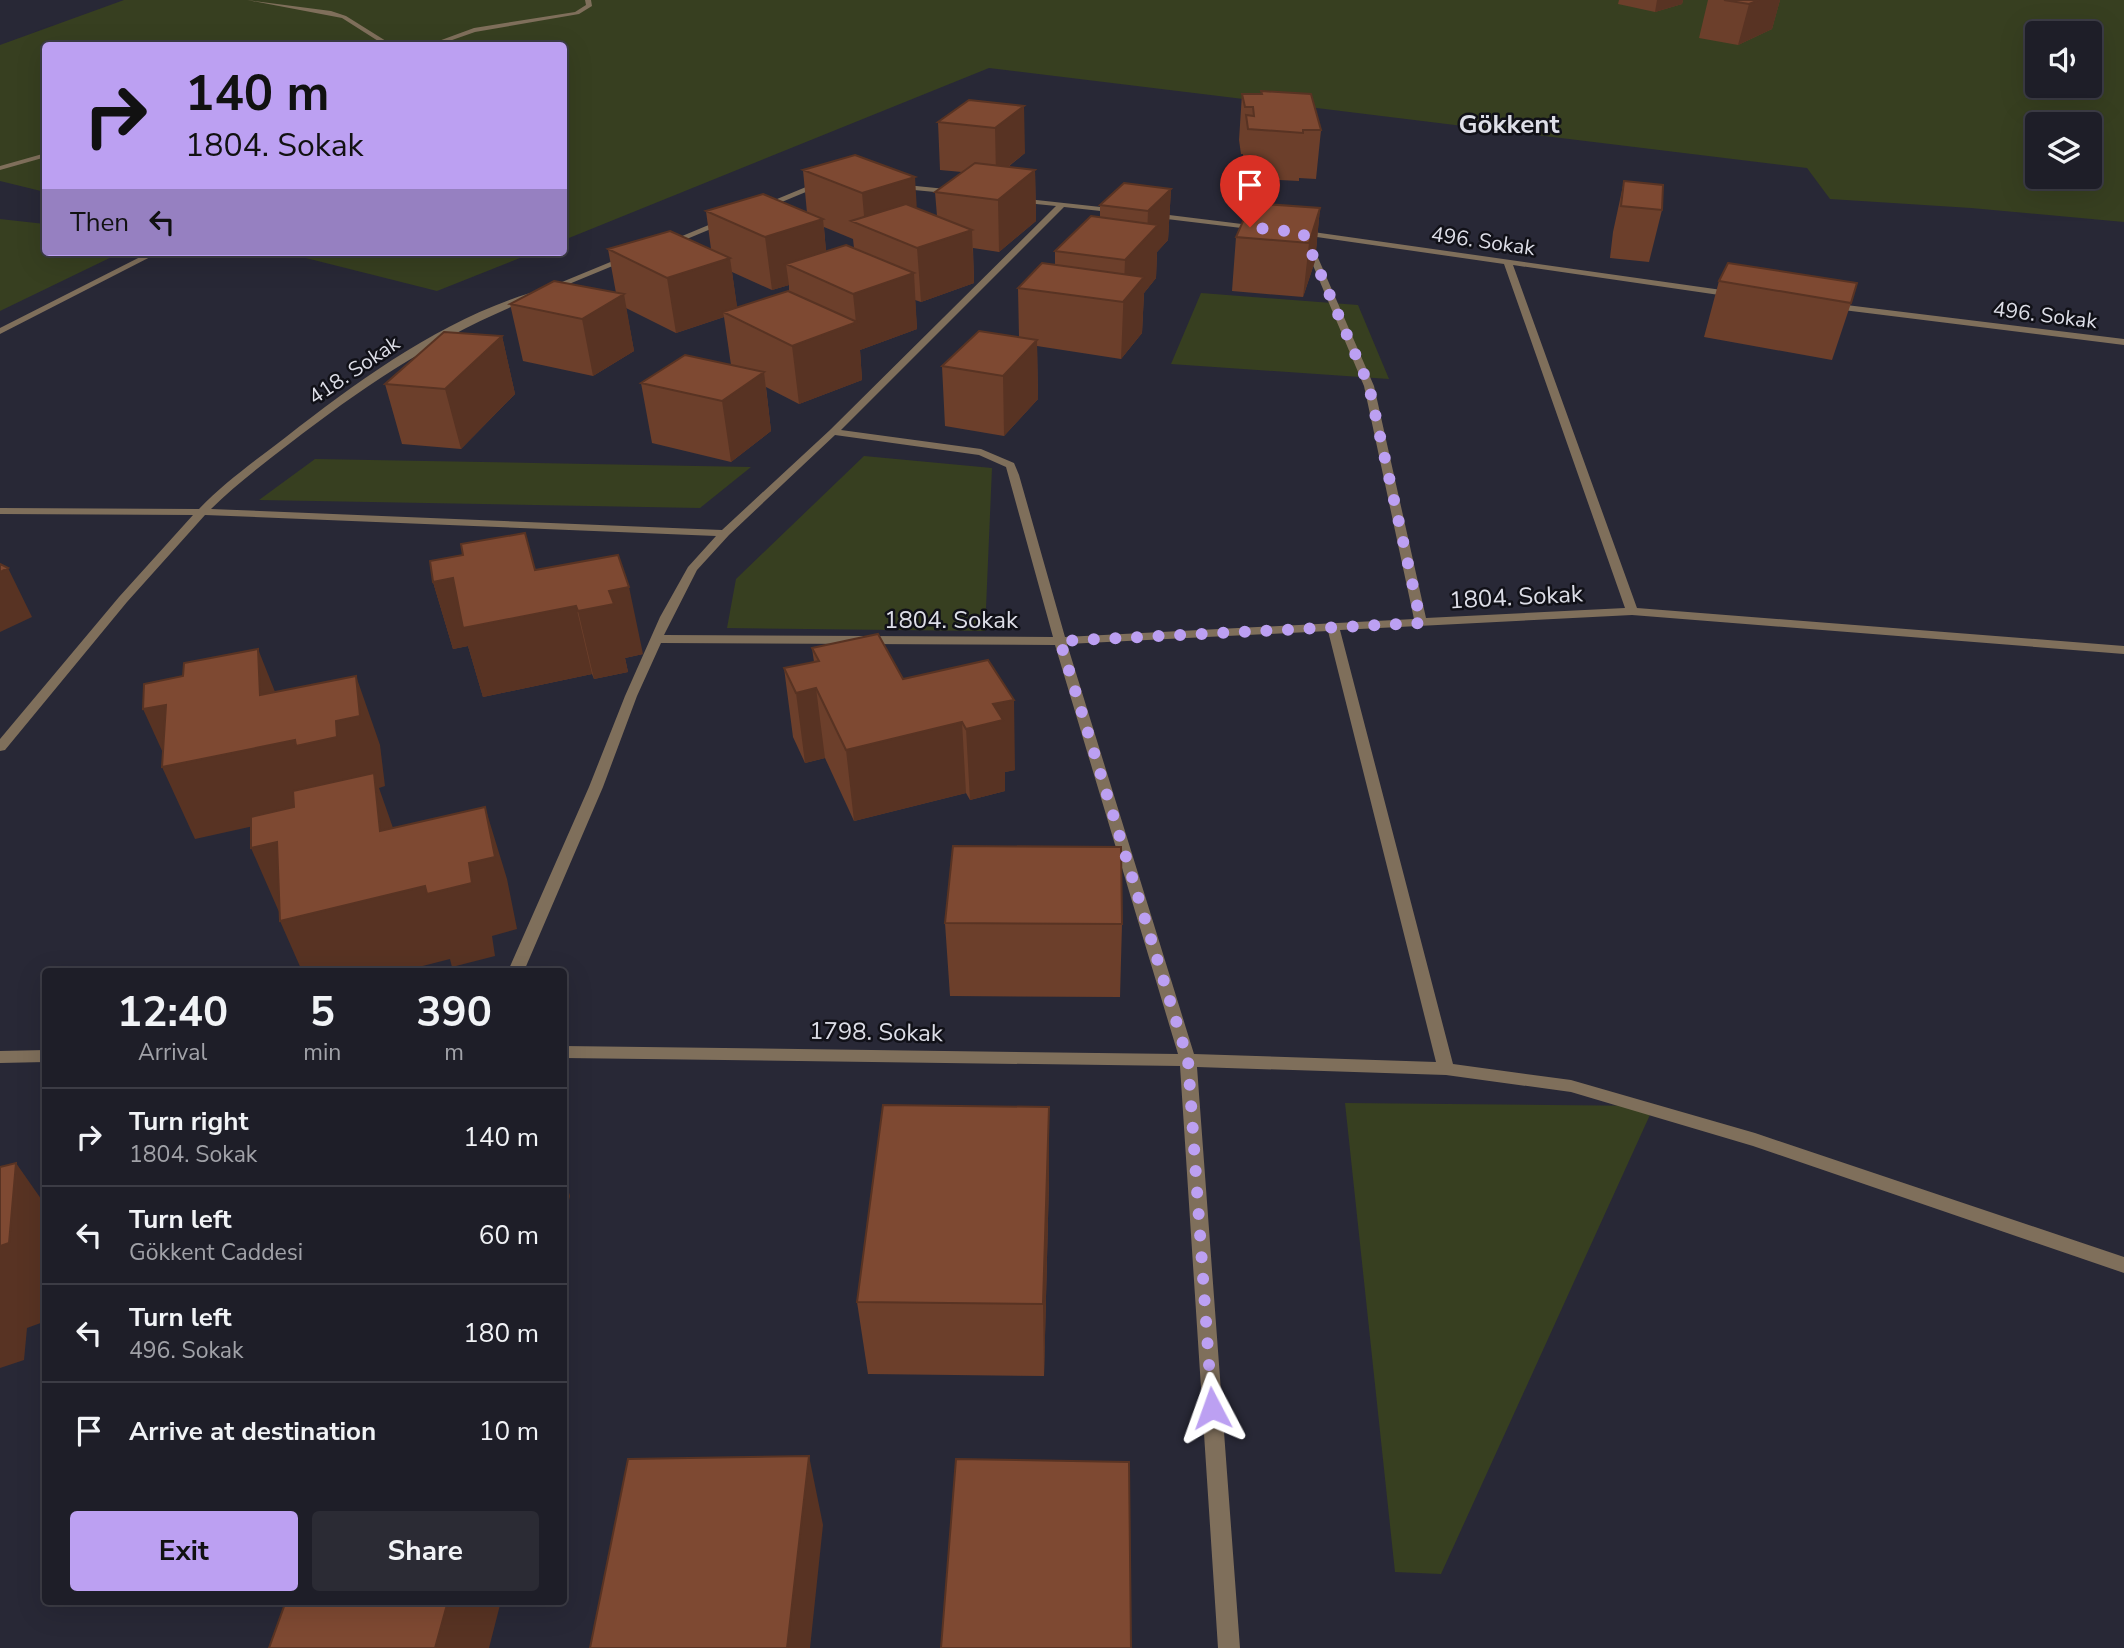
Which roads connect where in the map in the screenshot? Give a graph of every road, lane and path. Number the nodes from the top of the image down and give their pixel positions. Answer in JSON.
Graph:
{"nodes":[{"id":1,"x":250,"y":0,"type":"edge"},
{"id":2,"x":588,"y":0,"type":"edge"},
{"id":3,"x":385,"y":42,"type":"edge"},
{"id":4,"x":440,"y":42,"type":"edge"},
{"id":5,"x":42,"y":156,"type":"edge"},
{"id":6,"x":0,"y":169,"type":"edge"},
{"id":7,"x":836,"y":179,"type":"edge"},
{"id":8,"x":890,"y":185,"type":"edge"},
{"id":9,"x":970,"y":194,"type":"edge"},
{"id":10,"x":1009,"y":199,"type":"edge"},
{"id":11,"x":1062,"y":205,"type":"junction"},
{"id":12,"x":748,"y":212,"type":"edge"},
{"id":13,"x":1129,"y":213,"type":"edge"},
{"id":14,"x":1143,"y":214,"type":"edge"},
{"id":15,"x":736,"y":217,"type":"edge"},
{"id":16,"x":1263,"y":228,"type":"edge"},
{"id":17,"x":1290,"y":231,"type":"edge"},
{"id":18,"x":1303,"y":233,"type":"junction"},
{"id":19,"x":660,"y":246,"type":"edge"},
{"id":20,"x":148,"y":256,"type":"edge"},
{"id":21,"x":635,"y":256,"type":"edge"},
{"id":22,"x":1508,"y":263,"type":"junction"},
{"id":23,"x":1744,"y":295,"type":"edge"},
{"id":24,"x":1826,"y":306,"type":"edge"},
{"id":25,"x":0,"y":331,"type":"edge"},
{"id":26,"x":2124,"y":342,"type":"edge"},
{"id":27,"x":833,"y":432,"type":"junction"},
{"id":28,"x":0,"y":511,"type":"edge"},
{"id":29,"x":201,"y":512,"type":"junction"},
{"id":30,"x":725,"y":533,"type":"junction"},
{"id":31,"x":1632,"y":611,"type":"junction"},
{"id":32,"x":1421,"y":623,"type":"junction"},
{"id":33,"x":1333,"y":627,"type":"junction"},
{"id":34,"x":657,"y":639,"type":"junction"},
{"id":35,"x":1060,"y":641,"type":"junction"},
{"id":36,"x":2124,"y":650,"type":"edge"},
{"id":37,"x":0,"y":747,"type":"edge"},
{"id":38,"x":517,"y":968,"type":"edge"},
{"id":39,"x":567,"y":1052,"type":"edge"},
{"id":40,"x":42,"y":1056,"type":"edge"},
{"id":41,"x":0,"y":1057,"type":"edge"},
{"id":42,"x":1188,"y":1060,"type":"junction"},
{"id":43,"x":1446,"y":1069,"type":"junction"},
{"id":44,"x":2124,"y":1265,"type":"edge"},
{"id":45,"x":1229,"y":1648,"type":"edge"}],
"edges":[{"from":1,"to":3,"type":"street"},
{"from":2,"to":4,"type":"street"},
{"from":5,"to":6,"type":"street"},
{"from":7,"to":12,"type":"street"},
{"from":8,"to":9,"type":"street"},
{"from":10,"to":11,"type":"street"},
{"from":11,"to":13,"type":"street"},
{"from":11,"to":27,"type":"street"},
{"from":14,"to":16,"type":"street"},
{"from":15,"to":19,"type":"street"},
{"from":17,"to":18,"type":"street","name":"496. Sokak"},
{"from":18,"to":22,"type":"street","name":"496. Sokak"},
{"from":18,"to":32,"type":"street"},
{"from":20,"to":25,"type":"street"},
{"from":21,"to":29,"type":"street","name":"418. Sokak"},
{"from":22,"to":23,"type":"street","name":"496. Sokak"},
{"from":22,"to":31,"type":"street"},
{"from":24,"to":26,"type":"street","name":"496. Sokak"},
{"from":27,"to":30,"type":"street"},
{"from":27,"to":35,"type":"street"},
{"from":28,"to":29,"type":"street"},
{"from":29,"to":30,"type":"street"},
{"from":29,"to":37,"type":"street","name":"418. Sokak"},
{"from":30,"to":34,"type":"street"},
{"from":31,"to":32,"type":"street","name":"1804. Sokak"},
{"from":31,"to":36,"type":"street","name":"1804. Sokak"},
{"from":32,"to":33,"type":"street","name":"1804. Sokak"},
{"from":33,"to":35,"type":"street","name":"1804. Sokak"},
{"from":33,"to":43,"type":"street"},
{"from":34,"to":35,"type":"street","name":"1804. Sokak"},
{"from":34,"to":38,"type":"street"},
{"from":35,"to":42,"type":"street"},
{"from":39,"to":42,"type":"street","name":"1798. Sokak"},
{"from":40,"to":41,"type":"street"},
{"from":42,"to":43,"type":"street","name":"1798. Sokak"},
{"from":42,"to":45,"type":"street"},
{"from":43,"to":44,"type":"street","name":"1798. Sokak"}]}
